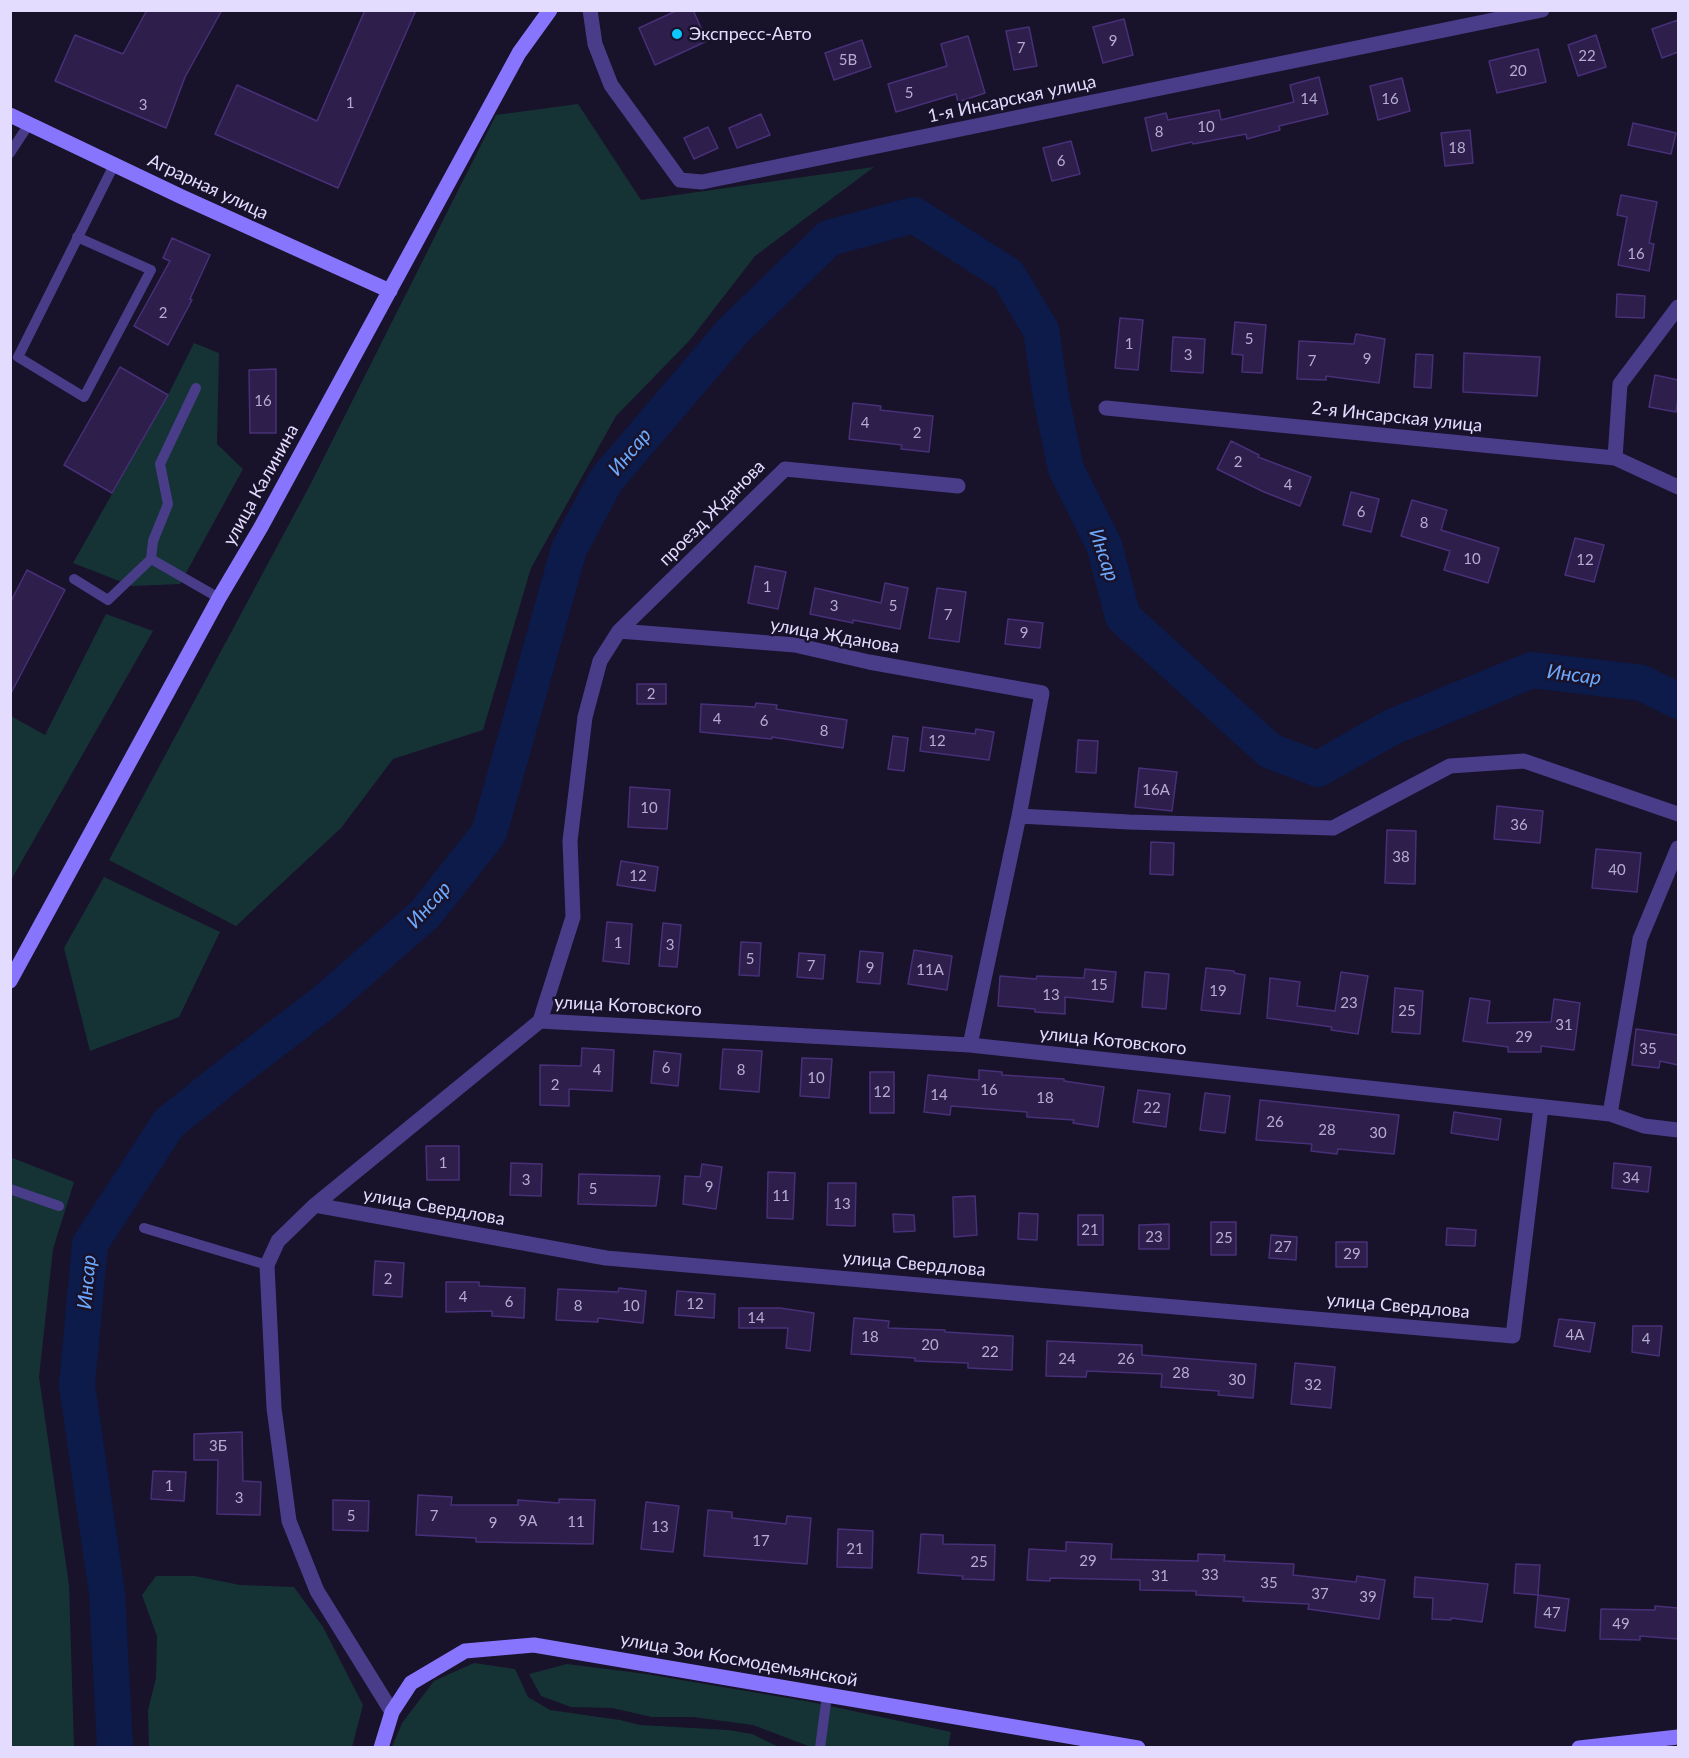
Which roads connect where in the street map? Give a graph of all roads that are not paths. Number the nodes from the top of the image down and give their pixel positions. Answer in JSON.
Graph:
{"nodes":[{"id":1,"x":550,"y":10,"type":"edge"},
{"id":2,"x":590,"y":10,"type":"edge"},
{"id":3,"x":1542,"y":10,"type":"edge"},
{"id":4,"x":10,"y":115,"type":"edge"},
{"id":5,"x":29,"y":124,"type":"junction"},
{"id":6,"x":10,"y":153,"type":"edge"},
{"id":7,"x":114,"y":165,"type":"junction"},
{"id":8,"x":77,"y":237,"type":"junction"},
{"id":9,"x":390,"y":291,"type":"junction"},
{"id":10,"x":1678,"y":307,"type":"edge"},
{"id":11,"x":196,"y":388,"type":"dead end"},
{"id":12,"x":1106,"y":408,"type":"dead end"},
{"id":13,"x":1615,"y":458,"type":"junction"},
{"id":14,"x":958,"y":486,"type":"dead end"},
{"id":15,"x":1678,"y":487,"type":"edge"},
{"id":16,"x":151,"y":559,"type":"junction"},
{"id":17,"x":74,"y":579,"type":"dead end"},
{"id":18,"x":219,"y":598,"type":"junction"},
{"id":19,"x":619,"y":631,"type":"junction"},
{"id":20,"x":1678,"y":814,"type":"edge"},
{"id":21,"x":1019,"y":816,"type":"junction"},
{"id":22,"x":1678,"y":848,"type":"edge"},
{"id":23,"x":10,"y":981,"type":"edge"},
{"id":24,"x":540,"y":1021,"type":"junction"},
{"id":25,"x":970,"y":1046,"type":"junction"},
{"id":26,"x":1541,"y":1107,"type":"junction"},
{"id":27,"x":1610,"y":1114,"type":"junction"},
{"id":28,"x":1678,"y":1130,"type":"edge"},
{"id":29,"x":10,"y":1189,"type":"edge"},
{"id":30,"x":315,"y":1204,"type":"junction"},
{"id":31,"x":59,"y":1206,"type":"dead end"},
{"id":32,"x":144,"y":1228,"type":"dead end"},
{"id":33,"x":267,"y":1264,"type":"junction"},
{"id":34,"x":827,"y":1695,"type":"junction"},
{"id":35,"x":392,"y":1712,"type":"junction"},
{"id":36,"x":1678,"y":1737,"type":"edge"},
{"id":37,"x":381,"y":1748,"type":"edge"},
{"id":38,"x":820,"y":1748,"type":"edge"},
{"id":39,"x":1138,"y":1748,"type":"edge"},
{"id":40,"x":1579,"y":1748,"type":"edge"}],
"edges":[{"from":1,"to":9,"type":"street","name":"улица Калинина"},
{"from":2,"to":3,"type":"street","name":"1-я Инсарская улица"},
{"from":4,"to":5,"type":"street","name":"Аграрная улица"},
{"from":5,"to":6,"type":"lane"},
{"from":5,"to":7,"type":"street","name":"Аграрная улица"},
{"from":7,"to":8,"type":"lane"},
{"from":7,"to":9,"type":"street","name":"Аграрная улица"},
{"from":8,"to":8,"type":"lane"},
{"from":9,"to":18,"type":"street","name":"улица Калинина"},
{"from":10,"to":13,"type":"street"},
{"from":11,"to":16,"type":"lane"},
{"from":12,"to":13,"type":"street","name":"2-я Инсарская улица"},
{"from":13,"to":15,"type":"street","name":"2-я Инсарская улица"},
{"from":14,"to":19,"type":"street","name":"проезд Жданова"},
{"from":16,"to":17,"type":"lane"},
{"from":16,"to":18,"type":"lane"},
{"from":18,"to":23,"type":"street","name":"улица Калинина"},
{"from":19,"to":21,"type":"street","name":"улица Жданова"},
{"from":19,"to":24,"type":"street"},
{"from":20,"to":21,"type":"street"},
{"from":21,"to":25,"type":"street"},
{"from":22,"to":27,"type":"street"},
{"from":24,"to":25,"type":"street","name":"улица Котовского"},
{"from":24,"to":30,"type":"street"},
{"from":25,"to":26,"type":"street","name":"улица Котовского"},
{"from":26,"to":27,"type":"street","name":"улица Котовского"},
{"from":26,"to":30,"type":"street","name":"улица Свердлова"},
{"from":27,"to":28,"type":"street","name":"улица Котовского"},
{"from":29,"to":31,"type":"lane"},
{"from":30,"to":33,"type":"street"},
{"from":32,"to":33,"type":"lane"},
{"from":33,"to":35,"type":"street"},
{"from":34,"to":35,"type":"street","name":"улица Зои Космодемьянской"},
{"from":34,"to":38,"type":"lane"},
{"from":34,"to":39,"type":"street","name":"улица Зои Космодемьянской"},
{"from":35,"to":37,"type":"street","name":"улица Зои Космодемьянской"},
{"from":36,"to":40,"type":"street"}]}
